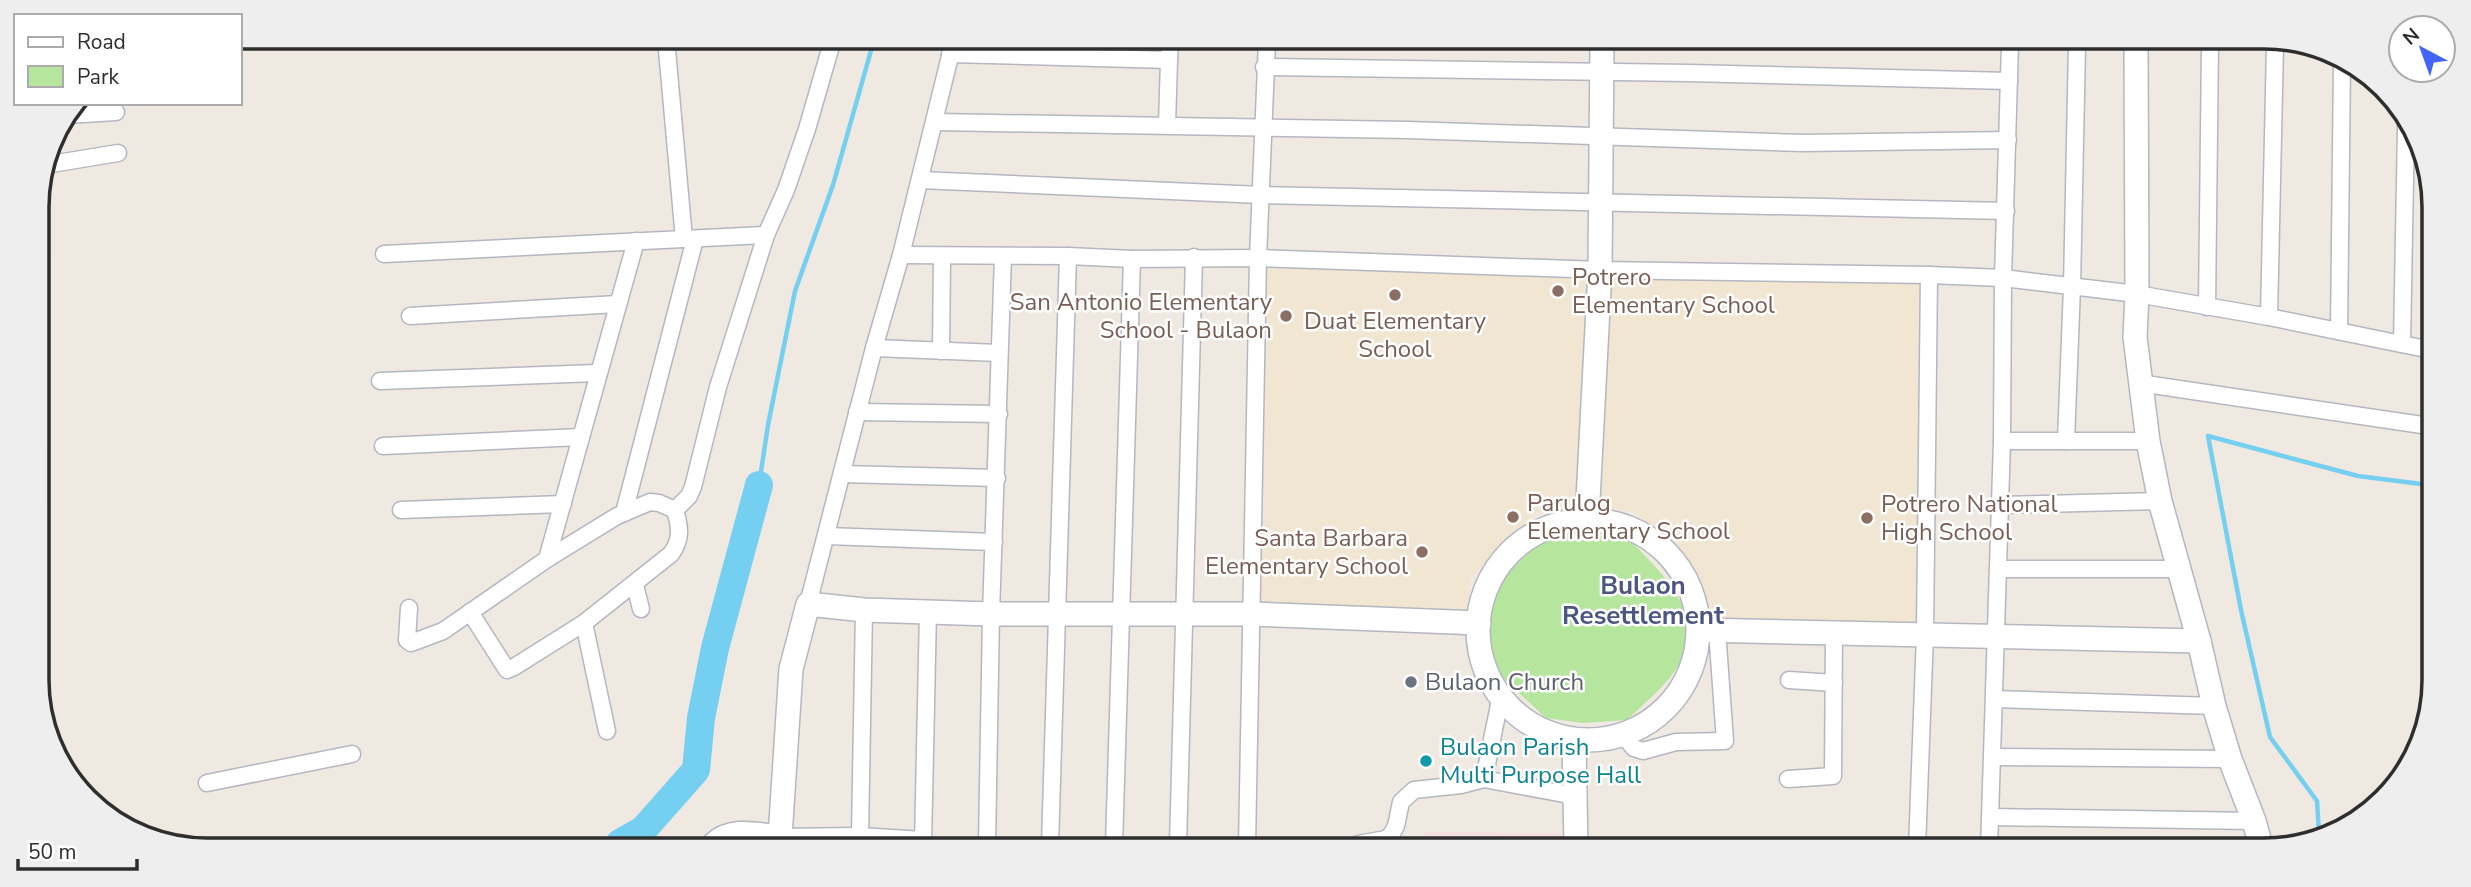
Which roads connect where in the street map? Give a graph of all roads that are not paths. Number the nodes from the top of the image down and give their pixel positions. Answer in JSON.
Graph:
{"nodes":[{"id":1,"x":667,"y":49,"type":"edge"},
{"id":2,"x":830,"y":49,"type":"edge"},
{"id":3,"x":952,"y":49,"type":"edge"},
{"id":4,"x":983,"y":49,"type":"edge"},
{"id":5,"x":1170,"y":49,"type":"edge"},
{"id":6,"x":1266,"y":49,"type":"edge"},
{"id":7,"x":1602,"y":49,"type":"edge"},
{"id":8,"x":2010,"y":49,"type":"edge"},
{"id":9,"x":2077,"y":49,"type":"edge"},
{"id":10,"x":2136,"y":49,"type":"edge"},
{"id":11,"x":2210,"y":49,"type":"edge"},
{"id":12,"x":2275,"y":50,"type":"edge"},
{"id":13,"x":1169,"y":61,"type":"junction"},
{"id":14,"x":1265,"y":67,"type":"junction"},
{"id":15,"x":2342,"y":70,"type":"edge"},
{"id":16,"x":1601,"y":72,"type":"junction"},
{"id":17,"x":2009,"y":81,"type":"junction"},
{"id":18,"x":116,"y":112,"type":"dead end"},
{"id":19,"x":80,"y":114,"type":"edge"},
{"id":20,"x":936,"y":122,"type":"junction"},
{"id":21,"x":1167,"y":125,"type":"junction"},
{"id":22,"x":1263,"y":128,"type":"junction"},
{"id":23,"x":1601,"y":137,"type":"junction"},
{"id":24,"x":2406,"y":137,"type":"edge"},
{"id":25,"x":2008,"y":140,"type":"junction"},
{"id":26,"x":118,"y":153,"type":"dead end"},
{"id":27,"x":55,"y":163,"type":"edge"},
{"id":28,"x":920,"y":180,"type":"junction"},
{"id":29,"x":1261,"y":195,"type":"junction"},
{"id":30,"x":1600,"y":202,"type":"junction"},
{"id":31,"x":2006,"y":211,"type":"junction"},
{"id":32,"x":766,"y":234,"type":"junction"},
{"id":33,"x":690,"y":239,"type":"junction"},
{"id":34,"x":636,"y":241,"type":"junction"},
{"id":35,"x":384,"y":254,"type":"dead end"},
{"id":36,"x":901,"y":255,"type":"junction"},
{"id":37,"x":1003,"y":256,"type":"junction"},
{"id":38,"x":1068,"y":256,"type":"junction"},
{"id":39,"x":942,"y":257,"type":"junction"},
{"id":40,"x":1194,"y":257,"type":"junction"},
{"id":41,"x":1132,"y":258,"type":"junction"},
{"id":42,"x":1258,"y":258,"type":"junction"},
{"id":43,"x":1600,"y":270,"type":"junction"},
{"id":44,"x":1929,"y":275,"type":"junction"},
{"id":45,"x":2003,"y":278,"type":"junction"},
{"id":46,"x":2073,"y":287,"type":"junction"},
{"id":47,"x":2137,"y":294,"type":"junction"},
{"id":48,"x":618,"y":304,"type":"junction"},
{"id":49,"x":2207,"y":307,"type":"junction"},
{"id":50,"x":410,"y":316,"type":"dead end"},
{"id":51,"x":2269,"y":317,"type":"junction"},
{"id":52,"x":2339,"y":331,"type":"junction"},
{"id":53,"x":2402,"y":344,"type":"junction"},
{"id":54,"x":874,"y":348,"type":"junction"},
{"id":55,"x":2422,"y":348,"type":"edge"},
{"id":56,"x":941,"y":351,"type":"junction"},
{"id":57,"x":999,"y":353,"type":"junction"},
{"id":58,"x":597,"y":373,"type":"junction"},
{"id":59,"x":380,"y":381,"type":"dead end"},
{"id":60,"x":2139,"y":383,"type":"junction"},
{"id":61,"x":857,"y":412,"type":"junction"},
{"id":62,"x":999,"y":414,"type":"junction"},
{"id":63,"x":2422,"y":425,"type":"edge"},
{"id":64,"x":581,"y":437,"type":"junction"},
{"id":65,"x":2002,"y":441,"type":"junction"},
{"id":66,"x":2066,"y":441,"type":"junction"},
{"id":67,"x":2148,"y":441,"type":"junction"},
{"id":68,"x":383,"y":446,"type":"dead end"},
{"id":69,"x":842,"y":474,"type":"junction"},
{"id":70,"x":997,"y":478,"type":"junction"},
{"id":71,"x":2160,"y":501,"type":"junction"},
{"id":72,"x":563,"y":504,"type":"junction"},
{"id":73,"x":1999,"y":505,"type":"junction"},
{"id":74,"x":401,"y":510,"type":"dead end"},
{"id":75,"x":675,"y":510,"type":"junction"},
{"id":76,"x":624,"y":513,"type":"junction"},
{"id":77,"x":1587,"y":519,"type":"junction"},
{"id":78,"x":827,"y":536,"type":"junction"},
{"id":79,"x":995,"y":541,"type":"junction"},
{"id":80,"x":547,"y":559,"type":"junction"},
{"id":81,"x":1998,"y":569,"type":"junction"},
{"id":82,"x":2178,"y":569,"type":"junction"},
{"id":83,"x":635,"y":585,"type":"junction"},
{"id":84,"x":808,"y":604,"type":"junction"},
{"id":85,"x":409,"y":608,"type":"dead end"},
{"id":86,"x":641,"y":609,"type":"dead end"},
{"id":87,"x":864,"y":610,"type":"junction"},
{"id":88,"x":928,"y":611,"type":"junction"},
{"id":89,"x":470,"y":612,"type":"junction"},
{"id":90,"x":991,"y":614,"type":"junction"},
{"id":91,"x":1057,"y":614,"type":"junction"},
{"id":92,"x":1251,"y":614,"type":"junction"},
{"id":93,"x":1119,"y":615,"type":"junction"},
{"id":94,"x":1184,"y":615,"type":"junction"},
{"id":95,"x":584,"y":623,"type":"junction"},
{"id":96,"x":1479,"y":623,"type":"junction"},
{"id":97,"x":1708,"y":630,"type":"junction"},
{"id":98,"x":1834,"y":633,"type":"junction"},
{"id":99,"x":1925,"y":634,"type":"junction"},
{"id":100,"x":1996,"y":637,"type":"junction"},
{"id":101,"x":2199,"y":641,"type":"junction"},
{"id":102,"x":1789,"y":680,"type":"dead end"},
{"id":103,"x":1834,"y":682,"type":"junction"},
{"id":104,"x":1501,"y":695,"type":"junction"},
{"id":105,"x":1994,"y":699,"type":"junction"},
{"id":106,"x":2214,"y":706,"type":"junction"},
{"id":107,"x":607,"y":731,"type":"dead end"},
{"id":108,"x":1623,"y":735,"type":"junction"},
{"id":109,"x":1574,"y":743,"type":"junction"},
{"id":110,"x":352,"y":754,"type":"dead end"},
{"id":111,"x":1993,"y":757,"type":"junction"},
{"id":112,"x":2230,"y":759,"type":"junction"},
{"id":113,"x":1484,"y":779,"type":"junction"},
{"id":114,"x":1788,"y":779,"type":"dead end"},
{"id":115,"x":207,"y":783,"type":"dead end"},
{"id":116,"x":1574,"y":796,"type":"junction"},
{"id":117,"x":1991,"y":817,"type":"junction"},
{"id":118,"x":2254,"y":821,"type":"junction"},
{"id":119,"x":860,"y":836,"type":"junction"},
{"id":120,"x":720,"y":838,"type":"edge"},
{"id":121,"x":768,"y":838,"type":"edge"},
{"id":122,"x":780,"y":838,"type":"edge"},
{"id":123,"x":820,"y":838,"type":"edge"},
{"id":124,"x":881,"y":838,"type":"edge"},
{"id":125,"x":923,"y":838,"type":"edge"},
{"id":126,"x":987,"y":838,"type":"edge"},
{"id":127,"x":1050,"y":838,"type":"edge"},
{"id":128,"x":1115,"y":838,"type":"edge"},
{"id":129,"x":1178,"y":838,"type":"edge"},
{"id":130,"x":1247,"y":838,"type":"edge"},
{"id":131,"x":1388,"y":838,"type":"edge"},
{"id":132,"x":1576,"y":838,"type":"edge"},
{"id":133,"x":1917,"y":838,"type":"edge"},
{"id":134,"x":1990,"y":838,"type":"edge"},
{"id":135,"x":2259,"y":838,"type":"edge"}],
"edges":[{"from":1,"to":33,"type":"street"},
{"from":2,"to":32,"type":"street"},
{"from":3,"to":20,"type":"street"},
{"from":4,"to":13,"type":"street"},
{"from":5,"to":13,"type":"street"},
{"from":6,"to":14,"type":"street"},
{"from":7,"to":16,"type":"street"},
{"from":8,"to":17,"type":"street"},
{"from":9,"to":46,"type":"street"},
{"from":10,"to":47,"type":"street"},
{"from":11,"to":49,"type":"street"},
{"from":12,"to":51,"type":"street"},
{"from":13,"to":21,"type":"street"},
{"from":14,"to":16,"type":"street"},
{"from":14,"to":22,"type":"street"},
{"from":15,"to":52,"type":"street"},
{"from":16,"to":17,"type":"street"},
{"from":16,"to":23,"type":"street"},
{"from":17,"to":25,"type":"street"},
{"from":18,"to":19,"type":"street"},
{"from":20,"to":21,"type":"street"},
{"from":20,"to":28,"type":"street"},
{"from":21,"to":22,"type":"street"},
{"from":22,"to":23,"type":"street"},
{"from":22,"to":29,"type":"street"},
{"from":23,"to":25,"type":"street"},
{"from":23,"to":30,"type":"street"},
{"from":24,"to":53,"type":"street"},
{"from":25,"to":31,"type":"street"},
{"from":26,"to":27,"type":"street"},
{"from":28,"to":29,"type":"street"},
{"from":28,"to":36,"type":"street"},
{"from":29,"to":30,"type":"street"},
{"from":29,"to":42,"type":"street"},
{"from":30,"to":31,"type":"street"},
{"from":30,"to":43,"type":"street"},
{"from":31,"to":45,"type":"street"},
{"from":32,"to":33,"type":"street"},
{"from":32,"to":75,"type":"street"},
{"from":33,"to":34,"type":"street"},
{"from":33,"to":76,"type":"street"},
{"from":34,"to":35,"type":"street"},
{"from":34,"to":48,"type":"street"},
{"from":36,"to":39,"type":"street"},
{"from":36,"to":54,"type":"street"},
{"from":37,"to":38,"type":"street"},
{"from":37,"to":39,"type":"street"},
{"from":37,"to":57,"type":"street"},
{"from":38,"to":41,"type":"street"},
{"from":38,"to":91,"type":"street"},
{"from":39,"to":56,"type":"street"},
{"from":40,"to":41,"type":"street"},
{"from":40,"to":42,"type":"street"},
{"from":40,"to":94,"type":"street"},
{"from":41,"to":93,"type":"street"},
{"from":42,"to":43,"type":"street"},
{"from":42,"to":92,"type":"street"},
{"from":43,"to":44,"type":"street"},
{"from":43,"to":77,"type":"street"},
{"from":44,"to":45,"type":"street"},
{"from":44,"to":99,"type":"street"},
{"from":45,"to":46,"type":"street"},
{"from":45,"to":65,"type":"street"},
{"from":46,"to":47,"type":"street"},
{"from":46,"to":66,"type":"street"},
{"from":47,"to":49,"type":"street"},
{"from":47,"to":60,"type":"street"},
{"from":48,"to":50,"type":"street"},
{"from":48,"to":58,"type":"street"},
{"from":49,"to":51,"type":"street"},
{"from":51,"to":52,"type":"street"},
{"from":52,"to":53,"type":"street"},
{"from":53,"to":55,"type":"street"},
{"from":54,"to":56,"type":"street"},
{"from":54,"to":61,"type":"street"},
{"from":56,"to":57,"type":"street"},
{"from":57,"to":62,"type":"street"},
{"from":58,"to":59,"type":"street"},
{"from":58,"to":64,"type":"street"},
{"from":60,"to":63,"type":"street"},
{"from":60,"to":67,"type":"street"},
{"from":61,"to":62,"type":"street"},
{"from":61,"to":69,"type":"street"},
{"from":62,"to":70,"type":"street"},
{"from":64,"to":68,"type":"street"},
{"from":64,"to":72,"type":"street"},
{"from":65,"to":66,"type":"street"},
{"from":65,"to":73,"type":"street"},
{"from":66,"to":67,"type":"street"},
{"from":67,"to":71,"type":"street"},
{"from":69,"to":70,"type":"street"},
{"from":69,"to":78,"type":"street"},
{"from":70,"to":79,"type":"street"},
{"from":71,"to":73,"type":"street"},
{"from":71,"to":82,"type":"street"},
{"from":72,"to":74,"type":"street"},
{"from":72,"to":80,"type":"street"},
{"from":73,"to":81,"type":"street"},
{"from":75,"to":76,"type":"street"},
{"from":75,"to":83,"type":"street"},
{"from":76,"to":80,"type":"street"},
{"from":77,"to":96,"type":"street"},
{"from":77,"to":97,"type":"street"},
{"from":78,"to":79,"type":"street"},
{"from":78,"to":84,"type":"street"},
{"from":79,"to":90,"type":"street"},
{"from":80,"to":89,"type":"street"},
{"from":81,"to":82,"type":"street"},
{"from":81,"to":100,"type":"street"},
{"from":82,"to":101,"type":"street"},
{"from":83,"to":86,"type":"street"},
{"from":83,"to":95,"type":"street"},
{"from":84,"to":87,"type":"street"},
{"from":84,"to":122,"type":"street"},
{"from":85,"to":89,"type":"street"},
{"from":87,"to":88,"type":"street"},
{"from":87,"to":119,"type":"street"},
{"from":88,"to":90,"type":"street"},
{"from":88,"to":125,"type":"street"},
{"from":89,"to":95,"type":"street"},
{"from":90,"to":91,"type":"street"},
{"from":90,"to":126,"type":"street"},
{"from":91,"to":93,"type":"street"},
{"from":91,"to":127,"type":"street"},
{"from":92,"to":94,"type":"street"},
{"from":92,"to":96,"type":"street"},
{"from":92,"to":130,"type":"street"},
{"from":93,"to":94,"type":"street"},
{"from":93,"to":128,"type":"street"},
{"from":94,"to":129,"type":"street"},
{"from":95,"to":107,"type":"street"},
{"from":96,"to":104,"type":"street"},
{"from":97,"to":98,"type":"street"},
{"from":97,"to":108,"type":"street"},
{"from":97,"to":108,"type":"street"},
{"from":98,"to":99,"type":"street"},
{"from":98,"to":103,"type":"street"},
{"from":99,"to":100,"type":"street"},
{"from":99,"to":133,"type":"street"},
{"from":100,"to":101,"type":"street"},
{"from":100,"to":105,"type":"street"},
{"from":101,"to":106,"type":"street"},
{"from":102,"to":103,"type":"street"},
{"from":103,"to":114,"type":"street"},
{"from":104,"to":109,"type":"street"},
{"from":104,"to":113,"type":"street"},
{"from":105,"to":106,"type":"street"},
{"from":105,"to":111,"type":"street"},
{"from":106,"to":112,"type":"street"},
{"from":108,"to":109,"type":"street"},
{"from":109,"to":116,"type":"street"},
{"from":110,"to":115,"type":"street"},
{"from":111,"to":112,"type":"street"},
{"from":111,"to":117,"type":"street"},
{"from":112,"to":118,"type":"street"},
{"from":113,"to":116,"type":"street"},
{"from":113,"to":131,"type":"street"},
{"from":116,"to":132,"type":"street"},
{"from":117,"to":118,"type":"street"},
{"from":117,"to":134,"type":"street"},
{"from":118,"to":135,"type":"street"},
{"from":119,"to":123,"type":"street"},
{"from":119,"to":124,"type":"street"},
{"from":120,"to":121,"type":"street"}]}
